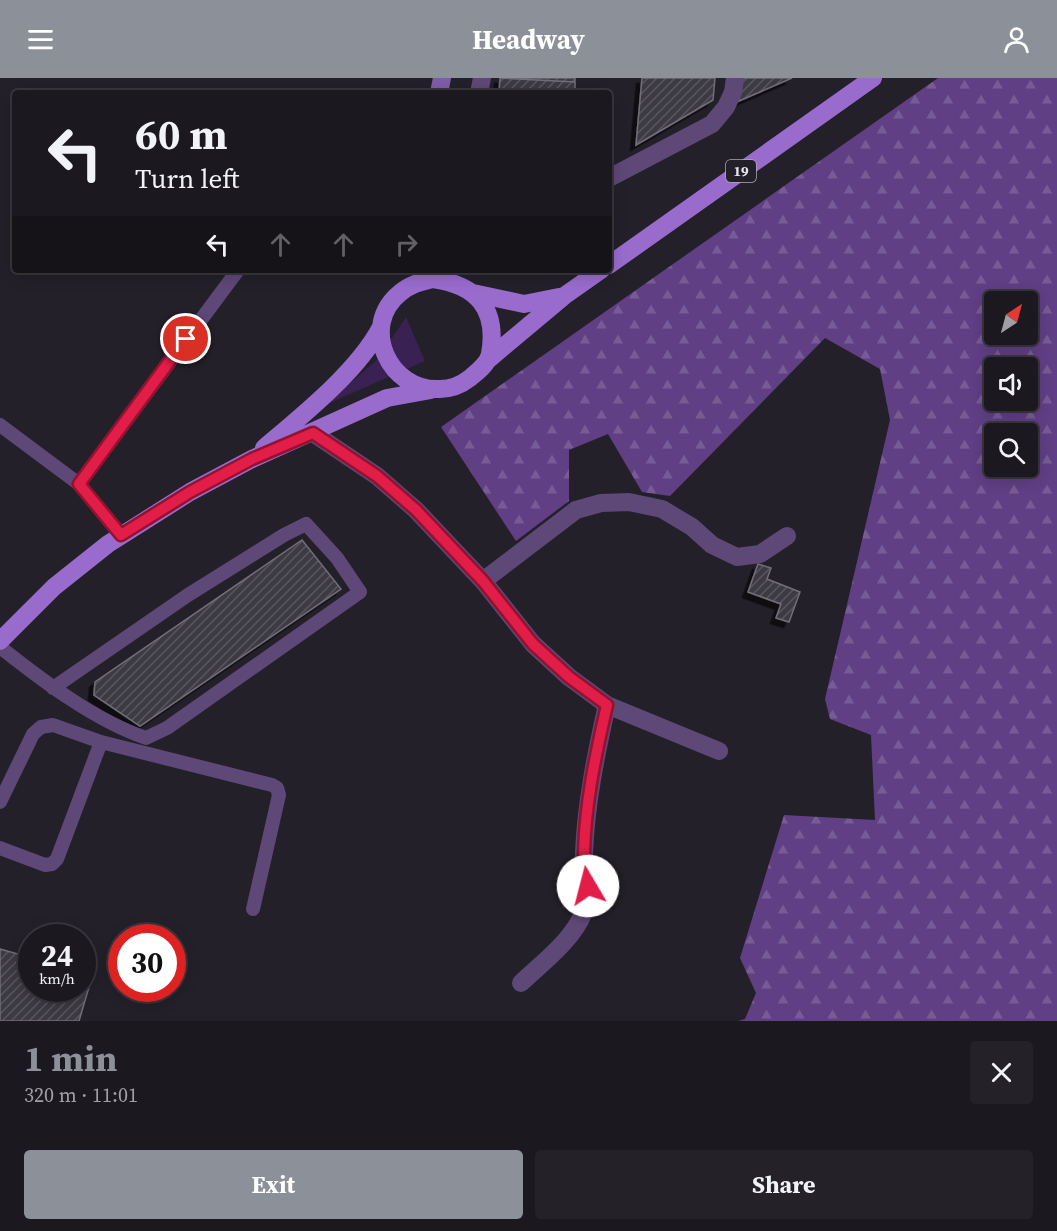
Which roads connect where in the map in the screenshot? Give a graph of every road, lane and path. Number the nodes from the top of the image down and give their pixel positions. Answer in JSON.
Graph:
{"nodes":[{"id":1,"x":735,"y":78,"type":"edge"},
{"id":2,"x":873,"y":78,"type":"edge"},
{"id":3,"x":612,"y":176,"type":"edge"},
{"id":4,"x":612,"y":262,"type":"edge"},
{"id":5,"x":236,"y":273,"type":"edge"},
{"id":6,"x":597,"y":273,"type":"edge"},
{"id":7,"x":449,"y":276,"type":"edge"},
{"id":8,"x":417,"y":277,"type":"edge"},
{"id":9,"x":473,"y":293,"type":"junction"},
{"id":10,"x":564,"y":296,"type":"junction"},
{"id":11,"x":381,"y":327,"type":"junction"},
{"id":12,"x":489,"y":358,"type":"junction"},
{"id":13,"x":431,"y":390,"type":"junction"},
{"id":14,"x":0,"y":425,"type":"edge"},
{"id":15,"x":313,"y":433,"type":"junction"},
{"id":16,"x":252,"y":459,"type":"junction"},
{"id":17,"x":79,"y":484,"type":"junction"},
{"id":18,"x":121,"y":535,"type":"junction"},
{"id":19,"x":787,"y":536,"type":"dead end"},
{"id":20,"x":483,"y":581,"type":"junction"},
{"id":21,"x":0,"y":641,"type":"edge"},
{"id":22,"x":0,"y":647,"type":"edge"},
{"id":23,"x":53,"y":688,"type":"junction"},
{"id":24,"x":607,"y":705,"type":"junction"},
{"id":25,"x":101,"y":742,"type":"junction"},
{"id":26,"x":719,"y":751,"type":"dead end"},
{"id":27,"x":0,"y":802,"type":"edge"},
{"id":28,"x":0,"y":848,"type":"edge"},
{"id":29,"x":253,"y":909,"type":"dead end"},
{"id":30,"x":521,"y":983,"type":"dead end"}],
"edges":[{"from":1,"to":3,"type":"street"},
{"from":2,"to":4,"type":"main road","number":"19"},
{"from":5,"to":17,"type":"lane"},
{"from":6,"to":10,"type":"main road"},
{"from":7,"to":8,"type":"main road"},
{"from":7,"to":9,"type":"main road"},
{"from":8,"to":11,"type":"main road"},
{"from":9,"to":10,"type":"main road"},
{"from":9,"to":12,"type":"main road"},
{"from":10,"to":12,"type":"main road"},
{"from":11,"to":13,"type":"main road"},
{"from":11,"to":16,"type":"main road"},
{"from":12,"to":13,"type":"main road"},
{"from":13,"to":15,"type":"main road"},
{"from":14,"to":17,"type":"lane"},
{"from":15,"to":16,"type":"main road"},
{"from":15,"to":20,"type":"street"},
{"from":16,"to":18,"type":"main road"},
{"from":17,"to":18,"type":"lane"},
{"from":18,"to":21,"type":"main road"},
{"from":19,"to":20,"type":"street"},
{"from":20,"to":24,"type":"street"},
{"from":22,"to":23,"type":"lane"},
{"from":23,"to":23,"type":"lane"},
{"from":24,"to":26,"type":"street"},
{"from":24,"to":30,"type":"street"},
{"from":25,"to":27,"type":"lane"},
{"from":25,"to":28,"type":"lane"},
{"from":25,"to":29,"type":"lane"}]}
